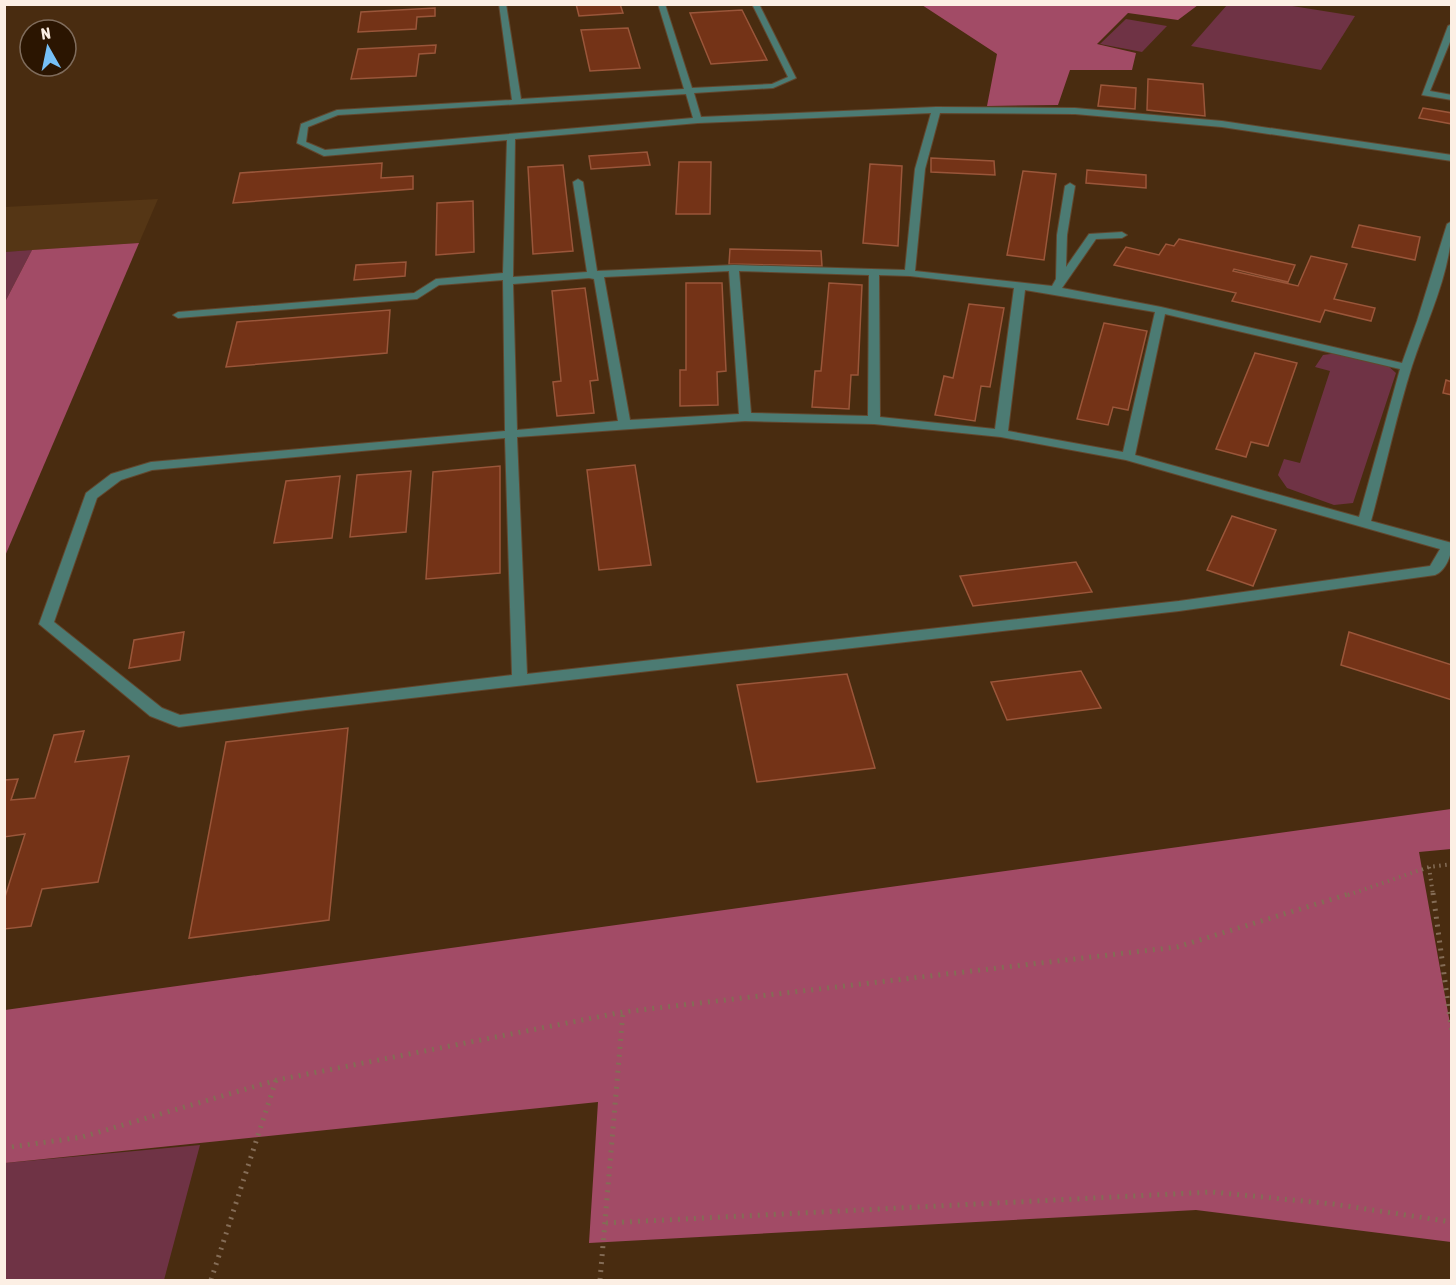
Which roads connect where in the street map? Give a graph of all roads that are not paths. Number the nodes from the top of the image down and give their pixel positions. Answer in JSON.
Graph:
{"nodes":[{"id":1,"x":502,"y":4,"type":"edge"},
{"id":2,"x":661,"y":4,"type":"edge"},
{"id":3,"x":755,"y":4,"type":"edge"},
{"id":4,"x":1452,"y":26,"type":"edge"},
{"id":5,"x":689,"y":91,"type":"junction"},
{"id":6,"x":1452,"y":98,"type":"edge"},
{"id":7,"x":517,"y":102,"type":"junction"},
{"id":8,"x":936,"y":110,"type":"junction"},
{"id":9,"x":698,"y":120,"type":"junction"},
{"id":10,"x":511,"y":135,"type":"junction"},
{"id":11,"x":1452,"y":158,"type":"edge"},
{"id":12,"x":578,"y":182,"type":"dead end"},
{"id":13,"x":1070,"y":186,"type":"dead end"},
{"id":14,"x":1452,"y":224,"type":"edge"},
{"id":15,"x":1122,"y":235,"type":"dead end"},
{"id":16,"x":734,"y":268,"type":"junction"},
{"id":17,"x":874,"y":272,"type":"junction"},
{"id":18,"x":910,"y":273,"type":"junction"},
{"id":19,"x":596,"y":276,"type":"junction"},
{"id":20,"x":508,"y":278,"type":"junction"},
{"id":21,"x":1060,"y":278,"type":"junction"},
{"id":22,"x":1020,"y":286,"type":"junction"},
{"id":23,"x":1056,"y":290,"type":"junction"},
{"id":24,"x":1161,"y":310,"type":"junction"},
{"id":25,"x":178,"y":315,"type":"dead end"},
{"id":26,"x":1406,"y":367,"type":"junction"},
{"id":27,"x":745,"y":417,"type":"junction"},
{"id":28,"x":874,"y":420,"type":"junction"},
{"id":29,"x":625,"y":424,"type":"junction"},
{"id":30,"x":1001,"y":433,"type":"junction"},
{"id":31,"x":511,"y":434,"type":"junction"},
{"id":32,"x":1128,"y":457,"type":"junction"},
{"id":33,"x":1364,"y":522,"type":"junction"},
{"id":34,"x":1450,"y":547,"type":"edge"},
{"id":35,"x":520,"y":681,"type":"junction"}],
"edges":[{"from":1,"to":7,"type":"lane"},
{"from":2,"to":5,"type":"lane"},
{"from":3,"to":5,"type":"lane"},
{"from":4,"to":6,"type":"lane"},
{"from":5,"to":7,"type":"lane"},
{"from":5,"to":9,"type":"lane"},
{"from":7,"to":10,"type":"lane"},
{"from":8,"to":9,"type":"lane"},
{"from":8,"to":11,"type":"lane"},
{"from":8,"to":18,"type":"lane"},
{"from":9,"to":10,"type":"lane"},
{"from":10,"to":20,"type":"lane"},
{"from":12,"to":19,"type":"lane"},
{"from":13,"to":21,"type":"lane"},
{"from":14,"to":26,"type":"lane"},
{"from":15,"to":21,"type":"lane"},
{"from":16,"to":17,"type":"lane"},
{"from":16,"to":19,"type":"lane"},
{"from":16,"to":27,"type":"lane"},
{"from":17,"to":18,"type":"lane"},
{"from":17,"to":28,"type":"lane"},
{"from":18,"to":22,"type":"lane"},
{"from":19,"to":20,"type":"lane"},
{"from":19,"to":29,"type":"lane"},
{"from":20,"to":25,"type":"lane"},
{"from":20,"to":31,"type":"lane"},
{"from":21,"to":23,"type":"lane"},
{"from":22,"to":23,"type":"lane"},
{"from":22,"to":30,"type":"lane"},
{"from":23,"to":24,"type":"lane"},
{"from":24,"to":26,"type":"lane"},
{"from":24,"to":32,"type":"lane"},
{"from":26,"to":33,"type":"lane"},
{"from":27,"to":28,"type":"lane"},
{"from":27,"to":29,"type":"lane"},
{"from":28,"to":30,"type":"lane"},
{"from":29,"to":31,"type":"lane"},
{"from":30,"to":32,"type":"lane"},
{"from":31,"to":35,"type":"lane"},
{"from":31,"to":35,"type":"lane"},
{"from":32,"to":33,"type":"lane"},
{"from":33,"to":34,"type":"lane"},
{"from":34,"to":35,"type":"lane"}]}
